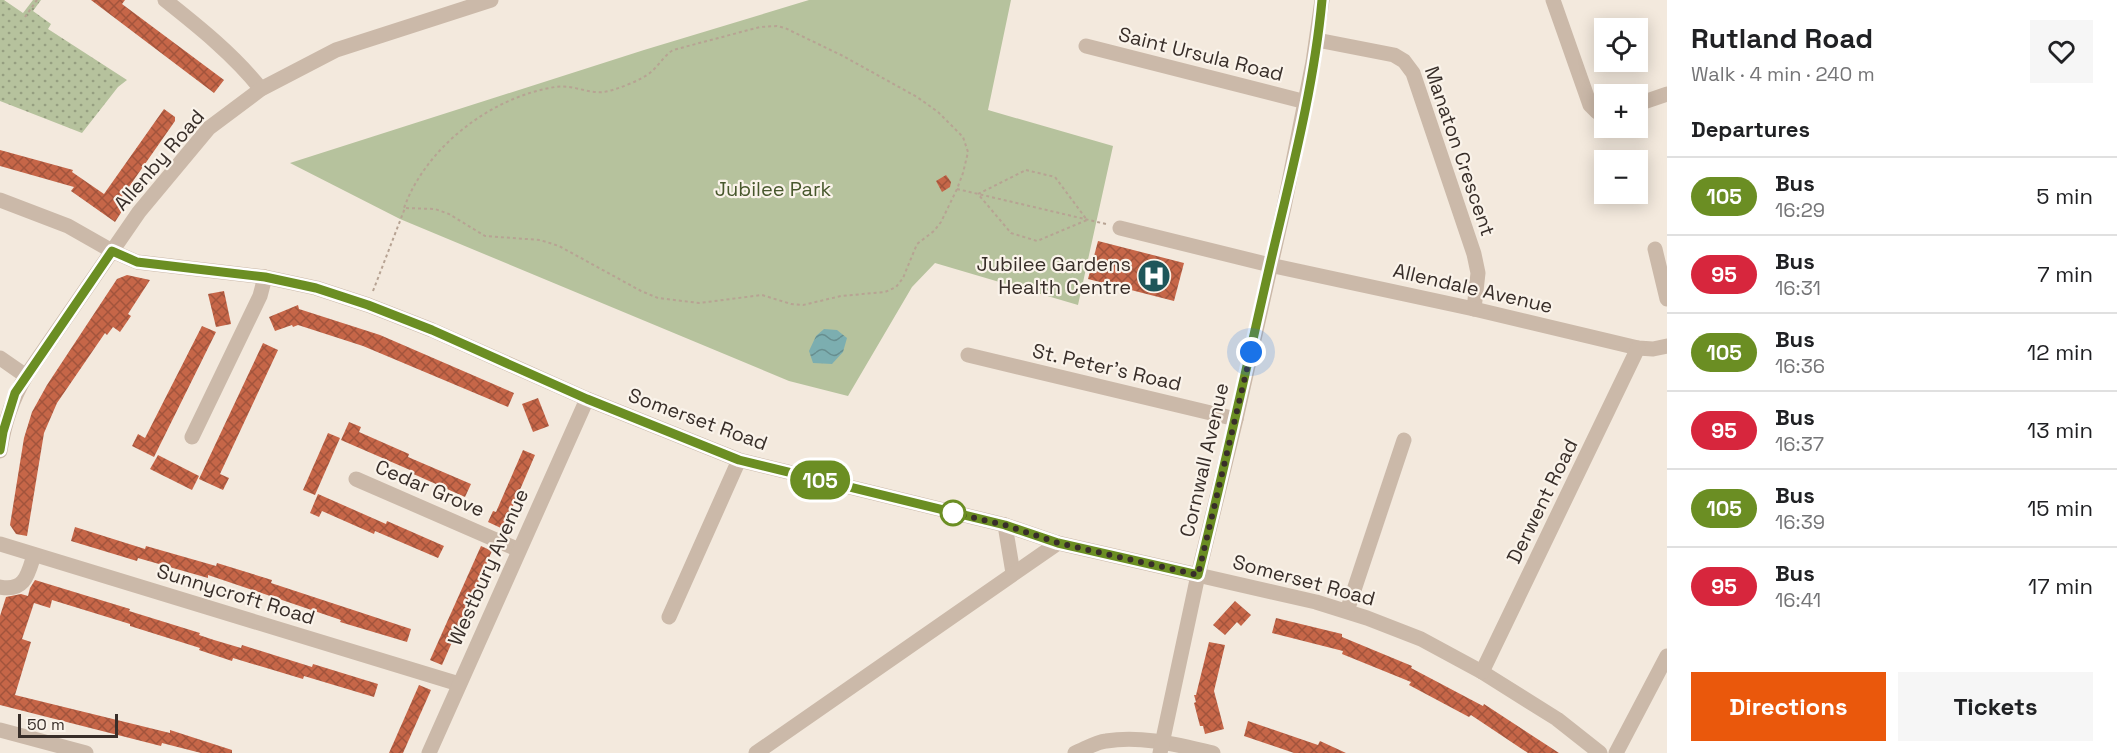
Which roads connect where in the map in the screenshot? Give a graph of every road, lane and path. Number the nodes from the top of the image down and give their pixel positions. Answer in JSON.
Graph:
{"nodes":[{"id":1,"x":37,"y":0,"type":"edge"},
{"id":2,"x":165,"y":0,"type":"edge"},
{"id":3,"x":491,"y":0,"type":"edge"},
{"id":4,"x":1322,"y":0,"type":"edge"},
{"id":5,"x":1553,"y":0,"type":"edge"},
{"id":6,"x":25,"y":17,"type":"dead end"},
{"id":7,"x":1317,"y":40,"type":"junction"},
{"id":8,"x":1086,"y":46,"type":"dead end"},
{"id":9,"x":261,"y":90,"type":"junction"},
{"id":10,"x":1667,"y":94,"type":"edge"},
{"id":11,"x":1648,"y":101,"type":"edge"},
{"id":12,"x":1306,"y":102,"type":"junction"},
{"id":13,"x":1594,"y":109,"type":"edge"},
{"id":14,"x":957,"y":189,"type":"junction"},
{"id":15,"x":978,"y":194,"type":"junction"},
{"id":16,"x":0,"y":200,"type":"edge"},
{"id":17,"x":404,"y":208,"type":"junction"},
{"id":18,"x":1087,"y":220,"type":"junction"},
{"id":19,"x":1120,"y":228,"type":"joint"},
{"id":20,"x":1655,"y":249,"type":"dead end"},
{"id":21,"x":112,"y":251,"type":"junction"},
{"id":22,"x":1270,"y":265,"type":"junction"},
{"id":23,"x":265,"y":277,"type":"junction"},
{"id":24,"x":1667,"y":299,"type":"edge"},
{"id":25,"x":368,"y":305,"type":"junction"},
{"id":26,"x":1474,"y":309,"type":"junction"},
{"id":27,"x":1667,"y":346,"type":"edge"},
{"id":28,"x":1638,"y":348,"type":"junction"},
{"id":29,"x":968,"y":355,"type":"dead end"},
{"id":30,"x":0,"y":358,"type":"edge"},
{"id":31,"x":26,"y":376,"type":"junction"},
{"id":32,"x":587,"y":399,"type":"junction"},
{"id":33,"x":1236,"y":419,"type":"junction"},
{"id":34,"x":1,"y":431,"type":"edge"},
{"id":35,"x":192,"y":437,"type":"dead end"},
{"id":36,"x":1404,"y":440,"type":"dead end"},
{"id":37,"x":0,"y":451,"type":"edge"},
{"id":38,"x":739,"y":460,"type":"junction"},
{"id":39,"x":356,"y":479,"type":"dead end"},
{"id":40,"x":1005,"y":525,"type":"junction"},
{"id":41,"x":1058,"y":543,"type":"junction"},
{"id":42,"x":0,"y":544,"type":"edge"},
{"id":43,"x":519,"y":550,"type":"junction"},
{"id":44,"x":33,"y":555,"type":"junction"},
{"id":45,"x":1012,"y":573,"type":"junction"},
{"id":46,"x":1198,"y":575,"type":"junction"},
{"id":47,"x":0,"y":587,"type":"edge"},
{"id":48,"x":1347,"y":611,"type":"junction"},
{"id":49,"x":669,"y":617,"type":"dead end"},
{"id":50,"x":1667,"y":656,"type":"edge"},
{"id":51,"x":1482,"y":672,"type":"junction"},
{"id":52,"x":459,"y":684,"type":"junction"},
{"id":53,"x":0,"y":730,"type":"edge"},
{"id":54,"x":1162,"y":747,"type":"edge"},
{"id":55,"x":86,"y":753,"type":"edge"},
{"id":56,"x":429,"y":753,"type":"edge"},
{"id":57,"x":756,"y":753,"type":"edge"},
{"id":58,"x":1075,"y":753,"type":"edge"},
{"id":59,"x":1213,"y":753,"type":"edge"},
{"id":60,"x":1600,"y":753,"type":"edge"},
{"id":61,"x":1616,"y":753,"type":"edge"}],
"edges":[{"from":1,"to":6,"type":"path"},
{"from":2,"to":9,"type":"street"},
{"from":3,"to":9,"type":"street","name":"Allenby Road"},
{"from":4,"to":7,"type":"street","name":"Cornwall Avenue"},
{"from":5,"to":13,"type":"street"},
{"from":7,"to":12,"type":"street","name":"Cornwall Avenue"},
{"from":7,"to":26,"type":"street","name":"Manaton Crescent"},
{"from":8,"to":12,"type":"street","name":"Saint Ursula Road"},
{"from":9,"to":21,"type":"street","name":"Allenby Road"},
{"from":10,"to":11,"type":"street"},
{"from":12,"to":22,"type":"street","name":"Cornwall Avenue"},
{"from":14,"to":15,"type":"path"},
{"from":14,"to":17,"type":"path"},
{"from":14,"to":17,"type":"path"},
{"from":15,"to":18,"type":"path"},
{"from":15,"to":18,"type":"path"},
{"from":15,"to":18,"type":"path"},
{"from":16,"to":21,"type":"street","name":"Somerset Road"},
{"from":17,"to":25,"type":"path"},
{"from":18,"to":19,"type":"path"},
{"from":19,"to":22,"type":"street","name":"Allendale Avenue"},
{"from":20,"to":24,"type":"street"},
{"from":21,"to":23,"type":"street","name":"Somerset Road"},
{"from":21,"to":31,"type":"street","name":"Allenby Road"},
{"from":22,"to":26,"type":"street","name":"Allendale Avenue"},
{"from":22,"to":33,"type":"street","name":"Cornwall Avenue"},
{"from":23,"to":25,"type":"street","name":"Somerset Road"},
{"from":23,"to":35,"type":"street"},
{"from":25,"to":32,"type":"street","name":"Somerset Road"},
{"from":26,"to":28,"type":"street","name":"Allendale Avenue"},
{"from":27,"to":28,"type":"street","name":"Allendale Avenue"},
{"from":28,"to":51,"type":"street","name":"Derwent Road"},
{"from":29,"to":33,"type":"street","name":"St. Peter's Road"},
{"from":30,"to":31,"type":"street"},
{"from":31,"to":34,"type":"street","name":"Allenby Road"},
{"from":32,"to":38,"type":"street","name":"Somerset Road"},
{"from":32,"to":43,"type":"street","name":"Westbury Avenue"},
{"from":33,"to":46,"type":"street","name":"Cornwall Avenue"},
{"from":34,"to":37,"type":"street","name":"Allenby Road"},
{"from":36,"to":48,"type":"street"},
{"from":38,"to":40,"type":"street","name":"Somerset Road"},
{"from":38,"to":49,"type":"street"},
{"from":39,"to":43,"type":"street","name":"Cedar Grove"},
{"from":40,"to":41,"type":"street","name":"Somerset Road"},
{"from":40,"to":45,"type":"street"},
{"from":41,"to":45,"type":"street"},
{"from":41,"to":46,"type":"street","name":"Somerset Road"},
{"from":42,"to":44,"type":"street","name":"Sunnycroft Road"},
{"from":43,"to":52,"type":"street","name":"Westbury Avenue"},
{"from":44,"to":47,"type":"street"},
{"from":44,"to":52,"type":"street","name":"Sunnycroft Road"},
{"from":45,"to":57,"type":"street"},
{"from":46,"to":48,"type":"street","name":"Somerset Road"},
{"from":46,"to":54,"type":"street","name":"Cornwall Avenue"},
{"from":48,"to":51,"type":"street","name":"Somerset Road"},
{"from":50,"to":61,"type":"street"},
{"from":51,"to":60,"type":"street","name":"Somerset Road"},
{"from":52,"to":56,"type":"street","name":"Westbury Avenue"},
{"from":53,"to":55,"type":"street"},
{"from":54,"to":58,"type":"street"},
{"from":54,"to":59,"type":"street"}]}
